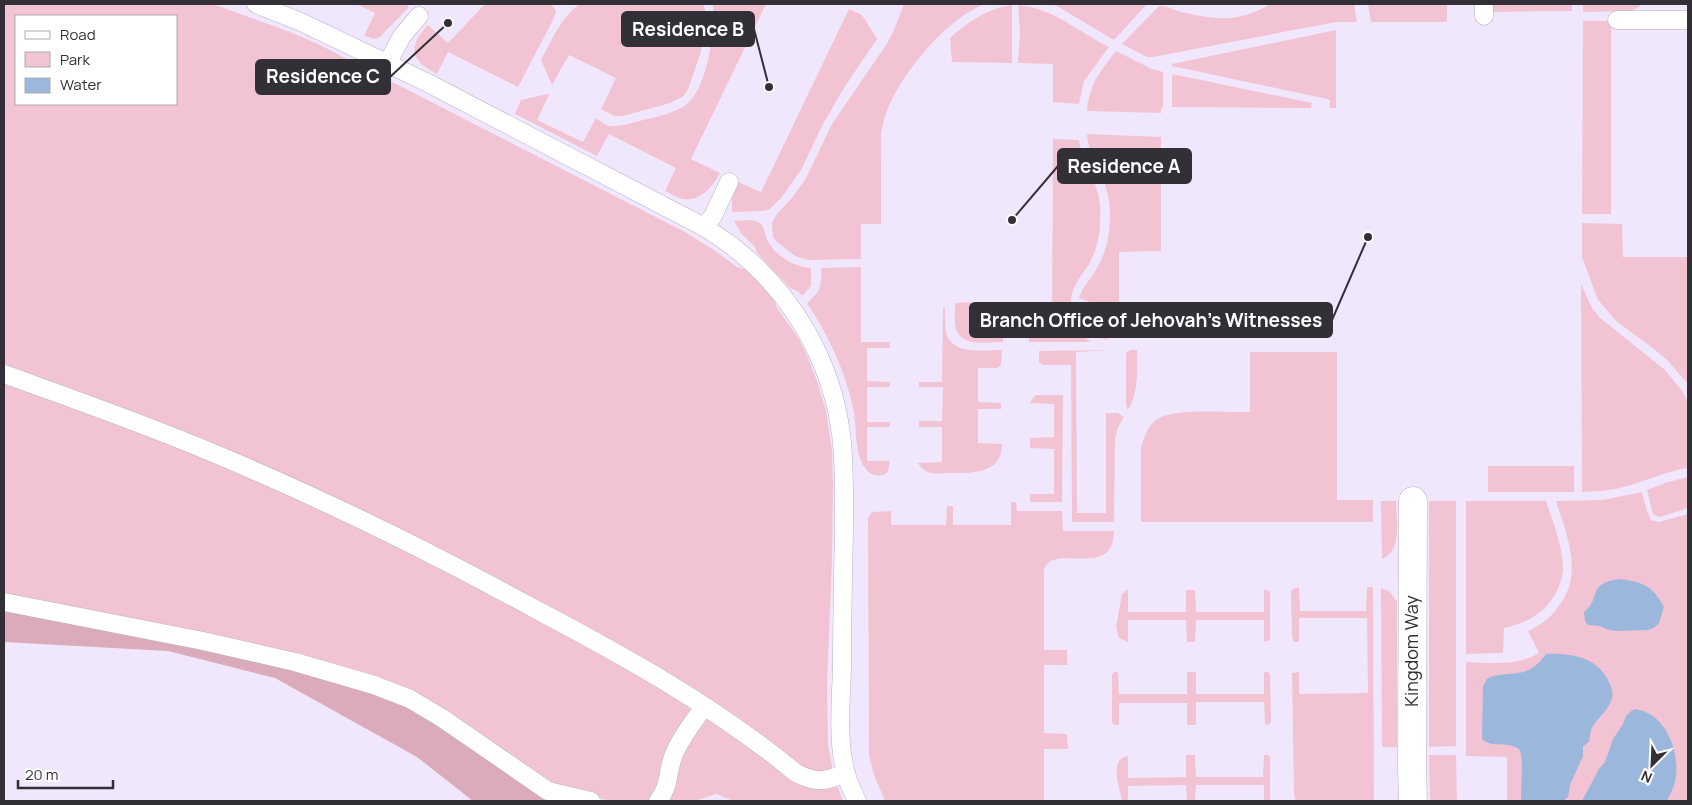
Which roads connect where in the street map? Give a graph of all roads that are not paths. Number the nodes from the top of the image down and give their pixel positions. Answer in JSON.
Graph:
{"nodes":[{"id":1,"x":256,"y":4,"type":"edge"},
{"id":2,"x":1659,"y":12,"type":"edge"},
{"id":3,"x":419,"y":16,"type":"dead end"},
{"id":4,"x":1616,"y":20,"type":"dead end"},
{"id":5,"x":1688,"y":20,"type":"edge"},
{"id":6,"x":387,"y":64,"type":"junction"},
{"id":7,"x":729,"y":182,"type":"dead end"},
{"id":8,"x":704,"y":227,"type":"junction"},
{"id":9,"x":4,"y":374,"type":"edge"},
{"id":10,"x":1413,"y":501,"type":"dead end"},
{"id":11,"x":4,"y":602,"type":"edge"},
{"id":12,"x":704,"y":706,"type":"junction"},
{"id":13,"x":845,"y":773,"type":"junction"},
{"id":14,"x":591,"y":801,"type":"edge"},
{"id":15,"x":658,"y":801,"type":"edge"},
{"id":16,"x":857,"y":801,"type":"edge"},
{"id":17,"x":1413,"y":801,"type":"edge"}],
"edges":[{"from":1,"to":6,"type":"lane"},
{"from":2,"to":4,"type":"lane"},
{"from":2,"to":5,"type":"lane"},
{"from":3,"to":6,"type":"lane"},
{"from":6,"to":8,"type":"lane"},
{"from":7,"to":8,"type":"lane"},
{"from":8,"to":13,"type":"lane"},
{"from":9,"to":12,"type":"lane"},
{"from":10,"to":17,"type":"street","name":"Kingdom Way"},
{"from":11,"to":14,"type":"lane"},
{"from":12,"to":13,"type":"lane"},
{"from":12,"to":15,"type":"lane"},
{"from":13,"to":16,"type":"lane"}]}
